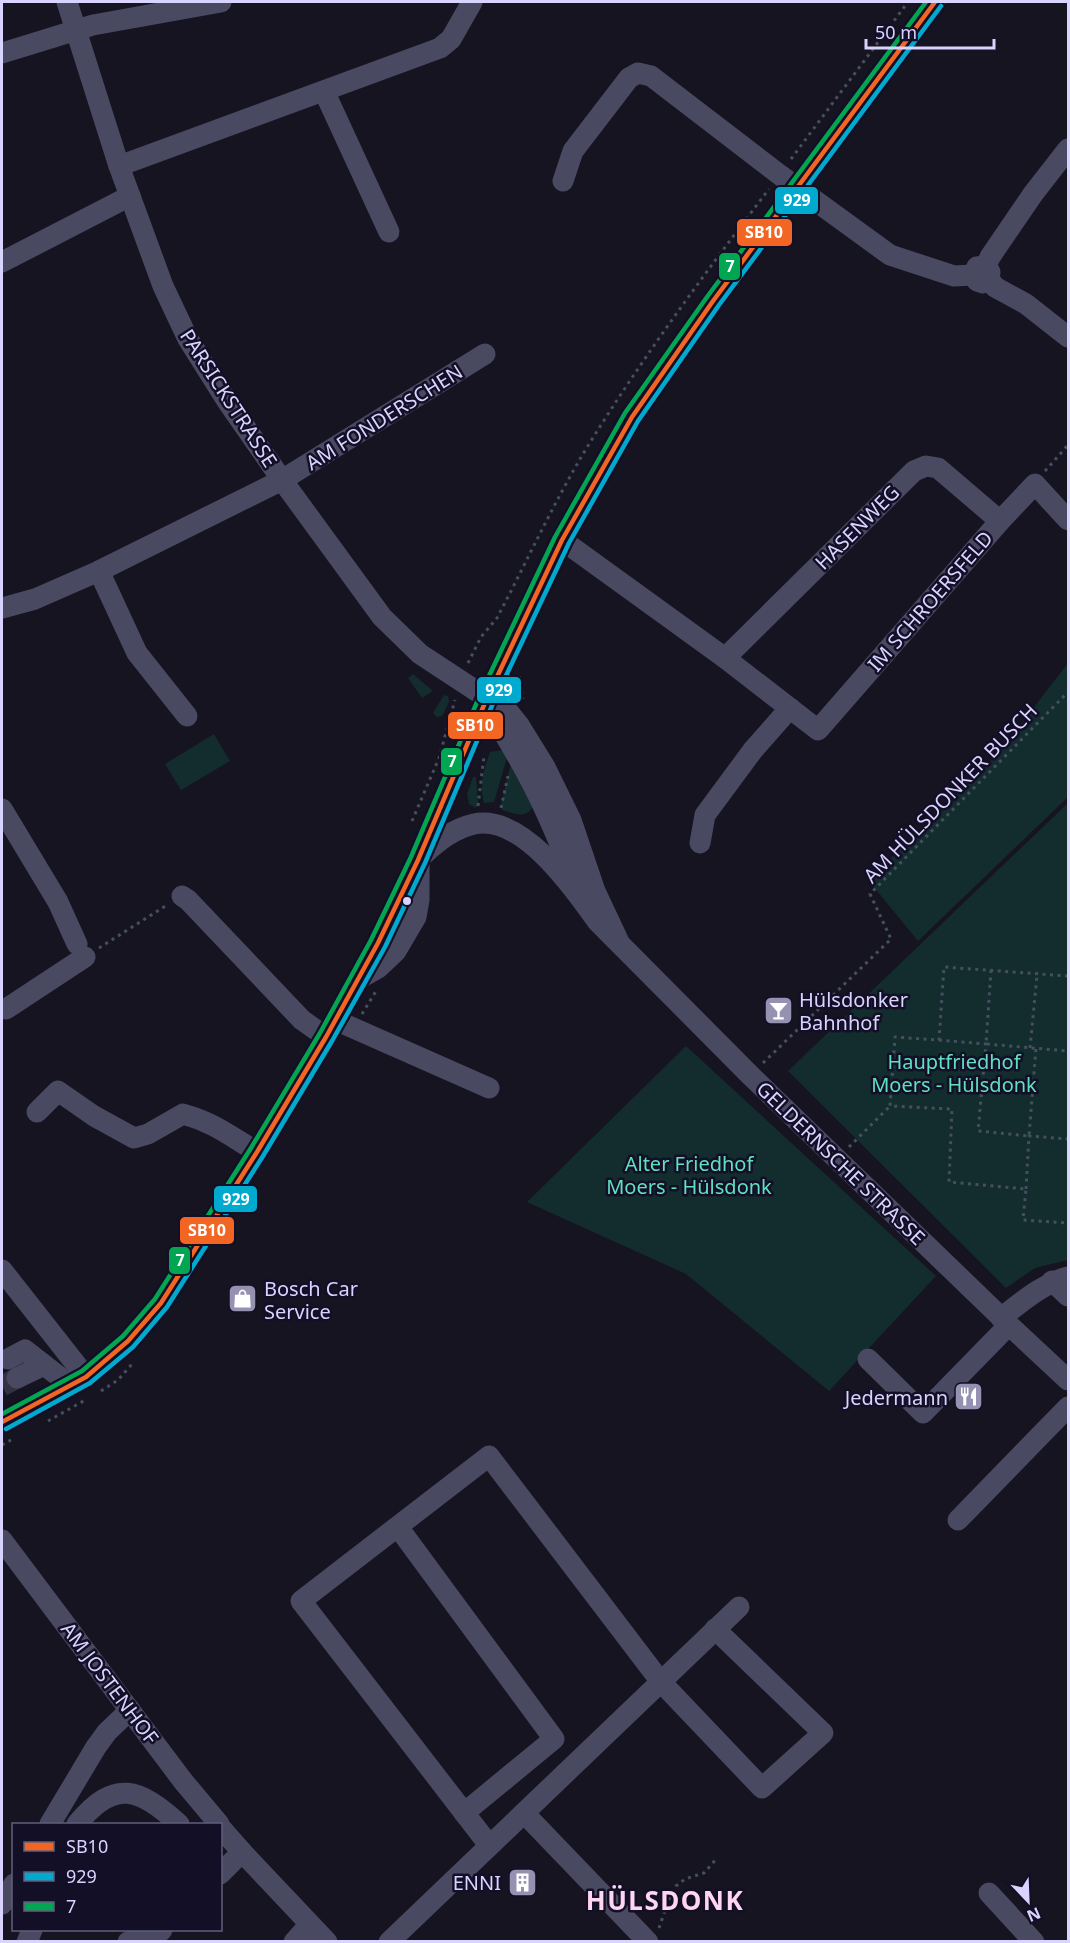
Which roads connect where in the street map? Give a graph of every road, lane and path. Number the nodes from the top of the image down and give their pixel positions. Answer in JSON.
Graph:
{"nodes":[{"id":1,"x":67,"y":2,"type":"edge"},
{"id":2,"x":221,"y":2,"type":"edge"},
{"id":3,"x":472,"y":2,"type":"edge"},
{"id":4,"x":935,"y":2,"type":"edge"},
{"id":5,"x":76,"y":30,"type":"junction"},
{"id":6,"x":2,"y":53,"type":"edge"},
{"id":7,"x":324,"y":91,"type":"junction"},
{"id":8,"x":1068,"y":149,"type":"edge"},
{"id":9,"x":119,"y":166,"type":"junction"},
{"id":10,"x":563,"y":181,"type":"dead end"},
{"id":11,"x":797,"y":187,"type":"junction"},
{"id":12,"x":130,"y":196,"type":"junction"},
{"id":13,"x":389,"y":232,"type":"dead end"},
{"id":14,"x":2,"y":262,"type":"edge"},
{"id":15,"x":983,"y":273,"type":"junction"},
{"id":16,"x":1068,"y":337,"type":"edge"},
{"id":17,"x":485,"y":354,"type":"dead end"},
{"id":18,"x":1068,"y":445,"type":"edge"},
{"id":19,"x":282,"y":480,"type":"junction"},
{"id":20,"x":1035,"y":484,"type":"junction"},
{"id":21,"x":1068,"y":520,"type":"edge"},
{"id":22,"x":1000,"y":521,"type":"junction"},
{"id":23,"x":562,"y":540,"type":"junction"},
{"id":24,"x":99,"y":571,"type":"junction"},
{"id":25,"x":2,"y":608,"type":"edge"},
{"id":26,"x":725,"y":658,"type":"junction"},
{"id":27,"x":519,"y":674,"type":"dead end"},
{"id":28,"x":1068,"y":692,"type":"edge"},
{"id":29,"x":495,"y":701,"type":"junction"},
{"id":30,"x":790,"y":708,"type":"junction"},
{"id":31,"x":187,"y":716,"type":"dead end"},
{"id":32,"x":484,"y":754,"type":"dead end"},
{"id":33,"x":2,"y":809,"type":"edge"},
{"id":34,"x":475,"y":824,"type":"junction"},
{"id":35,"x":700,"y":843,"type":"dead end"},
{"id":36,"x":418,"y":860,"type":"junction"},
{"id":37,"x":182,"y":896,"type":"joint"},
{"id":38,"x":582,"y":900,"type":"junction"},
{"id":39,"x":618,"y":940,"type":"junction"},
{"id":40,"x":81,"y":951,"type":"junction"},
{"id":41,"x":991,"y":970,"type":"junction"},
{"id":42,"x":1037,"y":974,"type":"junction"},
{"id":43,"x":1068,"y":976,"type":"edge"},
{"id":44,"x":6,"y":1009,"type":"dead end"},
{"id":45,"x":330,"y":1029,"type":"junction"},
{"id":46,"x":939,"y":1040,"type":"junction"},
{"id":47,"x":986,"y":1044,"type":"junction"},
{"id":48,"x":1030,"y":1048,"type":"junction"},
{"id":49,"x":1036,"y":1048,"type":"junction"},
{"id":50,"x":1068,"y":1051,"type":"edge"},
{"id":51,"x":750,"y":1075,"type":"junction"},
{"id":52,"x":489,"y":1088,"type":"dead end"},
{"id":53,"x":890,"y":1106,"type":"junction"},
{"id":54,"x":37,"y":1112,"type":"dead end"},
{"id":55,"x":1029,"y":1136,"type":"junction"},
{"id":56,"x":1068,"y":1139,"type":"edge"},
{"id":57,"x":257,"y":1152,"type":"junction"},
{"id":58,"x":837,"y":1159,"type":"junction"},
{"id":59,"x":1026,"y":1189,"type":"junction"},
{"id":60,"x":1068,"y":1223,"type":"edge"},
{"id":61,"x":2,"y":1270,"type":"edge"},
{"id":62,"x":1060,"y":1280,"type":"edge"},
{"id":63,"x":1068,"y":1296,"type":"edge"},
{"id":64,"x":1005,"y":1322,"type":"junction"},
{"id":65,"x":868,"y":1359,"type":"dead end"},
{"id":66,"x":13,"y":1368,"type":"tunnel mouth"},
{"id":67,"x":1068,"y":1380,"type":"edge"},
{"id":68,"x":78,"y":1381,"type":"junction"},
{"id":69,"x":1068,"y":1407,"type":"edge"},
{"id":70,"x":2,"y":1422,"type":"edge"},
{"id":71,"x":958,"y":1520,"type":"dead end"},
{"id":72,"x":398,"y":1527,"type":"junction"},
{"id":73,"x":2,"y":1540,"type":"edge"},
{"id":74,"x":739,"y":1607,"type":"dead end"},
{"id":75,"x":716,"y":1629,"type":"junction"},
{"id":76,"x":661,"y":1682,"type":"junction"},
{"id":77,"x":130,"y":1710,"type":"junction"},
{"id":78,"x":464,"y":1813,"type":"junction"},
{"id":79,"x":524,"y":1813,"type":"junction"},
{"id":80,"x":51,"y":1823,"type":"edge"},
{"id":81,"x":78,"y":1823,"type":"edge"},
{"id":82,"x":178,"y":1823,"type":"edge"},
{"id":83,"x":218,"y":1823,"type":"edge"},
{"id":84,"x":222,"y":1828,"type":"edge"},
{"id":85,"x":489,"y":1845,"type":"junction"},
{"id":86,"x":242,"y":1852,"type":"junction"},
{"id":87,"x":717,"y":1858,"type":"dead end"},
{"id":88,"x":222,"y":1872,"type":"edge"},
{"id":89,"x":12,"y":1887,"type":"edge"},
{"id":90,"x":989,"y":1893,"type":"dead end"},
{"id":91,"x":2,"y":1904,"type":"edge"},
{"id":92,"x":310,"y":1924,"type":"junction"},
{"id":93,"x":155,"y":1937,"type":"edge"},
{"id":94,"x":651,"y":1938,"type":"edge"},
{"id":95,"x":128,"y":1941,"type":"edge"},
{"id":96,"x":294,"y":1941,"type":"edge"},
{"id":97,"x":327,"y":1941,"type":"edge"},
{"id":98,"x":389,"y":1941,"type":"edge"},
{"id":99,"x":1034,"y":1941,"type":"edge"}],
"edges":[{"from":1,"to":5,"type":"street","name":"PARSICKSTRASSE"},
{"from":2,"to":5,"type":"street"},
{"from":3,"to":7,"type":"street"},
{"from":4,"to":11,"type":"street"},
{"from":5,"to":6,"type":"street"},
{"from":5,"to":9,"type":"street","name":"PARSICKSTRASSE"},
{"from":7,"to":9,"type":"street"},
{"from":7,"to":13,"type":"street"},
{"from":8,"to":15,"type":"street"},
{"from":9,"to":12,"type":"street","name":"PARSICKSTRASSE"},
{"from":10,"to":11,"type":"street"},
{"from":11,"to":15,"type":"street"},
{"from":11,"to":23,"type":"street"},
{"from":12,"to":14,"type":"street"},
{"from":12,"to":19,"type":"street","name":"PARSICKSTRASSE"},
{"from":15,"to":16,"type":"street"},
{"from":17,"to":19,"type":"street","name":"AM FONDERSCHEN"},
{"from":18,"to":20,"type":"path"},
{"from":19,"to":24,"type":"street","name":"AM FONDERSCHEN"},
{"from":19,"to":29,"type":"street","name":"PARSICKSTRASSE"},
{"from":20,"to":21,"type":"street"},
{"from":20,"to":22,"type":"street","name":"IM SCHROERSFELD"},
{"from":22,"to":26,"type":"street","name":"HASENWEG"},
{"from":22,"to":30,"type":"street","name":"IM SCHROERSFELD"},
{"from":23,"to":26,"type":"street","name":"IM SCHROERSFELD"},
{"from":23,"to":29,"type":"street"},
{"from":24,"to":25,"type":"street","name":"AM FONDERSCHEN"},
{"from":24,"to":31,"type":"street"},
{"from":26,"to":30,"type":"street","name":"IM SCHROERSFELD"},
{"from":27,"to":29,"type":"path"},
{"from":28,"to":51,"type":"path","name":"AM HÜLSDONKER BUSCH"},
{"from":29,"to":36,"type":"street"},
{"from":29,"to":38,"type":"street","name":"GELDERNSCHE STRASSE"},
{"from":29,"to":39,"type":"street","name":"GELDERNSCHE STRASSE"},
{"from":30,"to":35,"type":"street"},
{"from":32,"to":34,"type":"path"},
{"from":33,"to":40,"type":"street"},
{"from":34,"to":36,"type":"street","name":"GELDERNSCHE STRASSE"},
{"from":34,"to":38,"type":"street","name":"GELDERNSCHE STRASSE"},
{"from":36,"to":45,"type":"street"},
{"from":37,"to":40,"type":"path"},
{"from":37,"to":45,"type":"street"},
{"from":38,"to":39,"type":"street","name":"GELDERNSCHE STRASSE"},
{"from":39,"to":51,"type":"street","name":"GELDERNSCHE STRASSE"},
{"from":40,"to":44,"type":"street"},
{"from":41,"to":42,"type":"path"},
{"from":41,"to":46,"type":"path"},
{"from":41,"to":47,"type":"path"},
{"from":42,"to":43,"type":"path"},
{"from":42,"to":48,"type":"path"},
{"from":45,"to":52,"type":"street"},
{"from":45,"to":57,"type":"street"},
{"from":46,"to":47,"type":"path"},
{"from":46,"to":53,"type":"path"},
{"from":47,"to":48,"type":"path"},
{"from":47,"to":55,"type":"path"},
{"from":48,"to":49,"type":"path"},
{"from":49,"to":50,"type":"path"},
{"from":49,"to":55,"type":"path"},
{"from":51,"to":58,"type":"street","name":"GELDERNSCHE STRASSE"},
{"from":53,"to":58,"type":"path"},
{"from":53,"to":59,"type":"path"},
{"from":54,"to":57,"type":"street"},
{"from":55,"to":56,"type":"path"},
{"from":55,"to":59,"type":"path"},
{"from":57,"to":68,"type":"street"},
{"from":58,"to":64,"type":"street","name":"GELDERNSCHE STRASSE"},
{"from":59,"to":60,"type":"path"},
{"from":61,"to":68,"type":"street"},
{"from":62,"to":63,"type":"street"},
{"from":62,"to":64,"type":"street"},
{"from":64,"to":65,"type":"street"},
{"from":64,"to":67,"type":"street","name":"GELDERNSCHE STRASSE"},
{"from":66,"to":68,"type":"street"},
{"from":68,"to":70,"type":"street"},
{"from":69,"to":71,"type":"street"},
{"from":72,"to":76,"type":"street"},
{"from":72,"to":78,"type":"street"},
{"from":72,"to":78,"type":"street"},
{"from":73,"to":77,"type":"street","name":"AM JOSTENHOF"},
{"from":74,"to":75,"type":"street"},
{"from":75,"to":76,"type":"street"},
{"from":75,"to":76,"type":"street"},
{"from":76,"to":79,"type":"street"},
{"from":77,"to":80,"type":"street"},
{"from":77,"to":83,"type":"street","name":"AM JOSTENHOF"},
{"from":78,"to":85,"type":"street"},
{"from":79,"to":85,"type":"street"},
{"from":79,"to":94,"type":"street"},
{"from":81,"to":82,"type":"street"},
{"from":84,"to":86,"type":"street","name":"AM JOSTENHOF"},
{"from":85,"to":98,"type":"street"},
{"from":86,"to":88,"type":"street"},
{"from":86,"to":92,"type":"street","name":"AM JOSTENHOF"},
{"from":87,"to":94,"type":"path"},
{"from":89,"to":91,"type":"street"},
{"from":90,"to":99,"type":"street"},
{"from":92,"to":96,"type":"street"},
{"from":92,"to":97,"type":"street","name":"AM JOSTENHOF"},
{"from":93,"to":95,"type":"street"}]}
